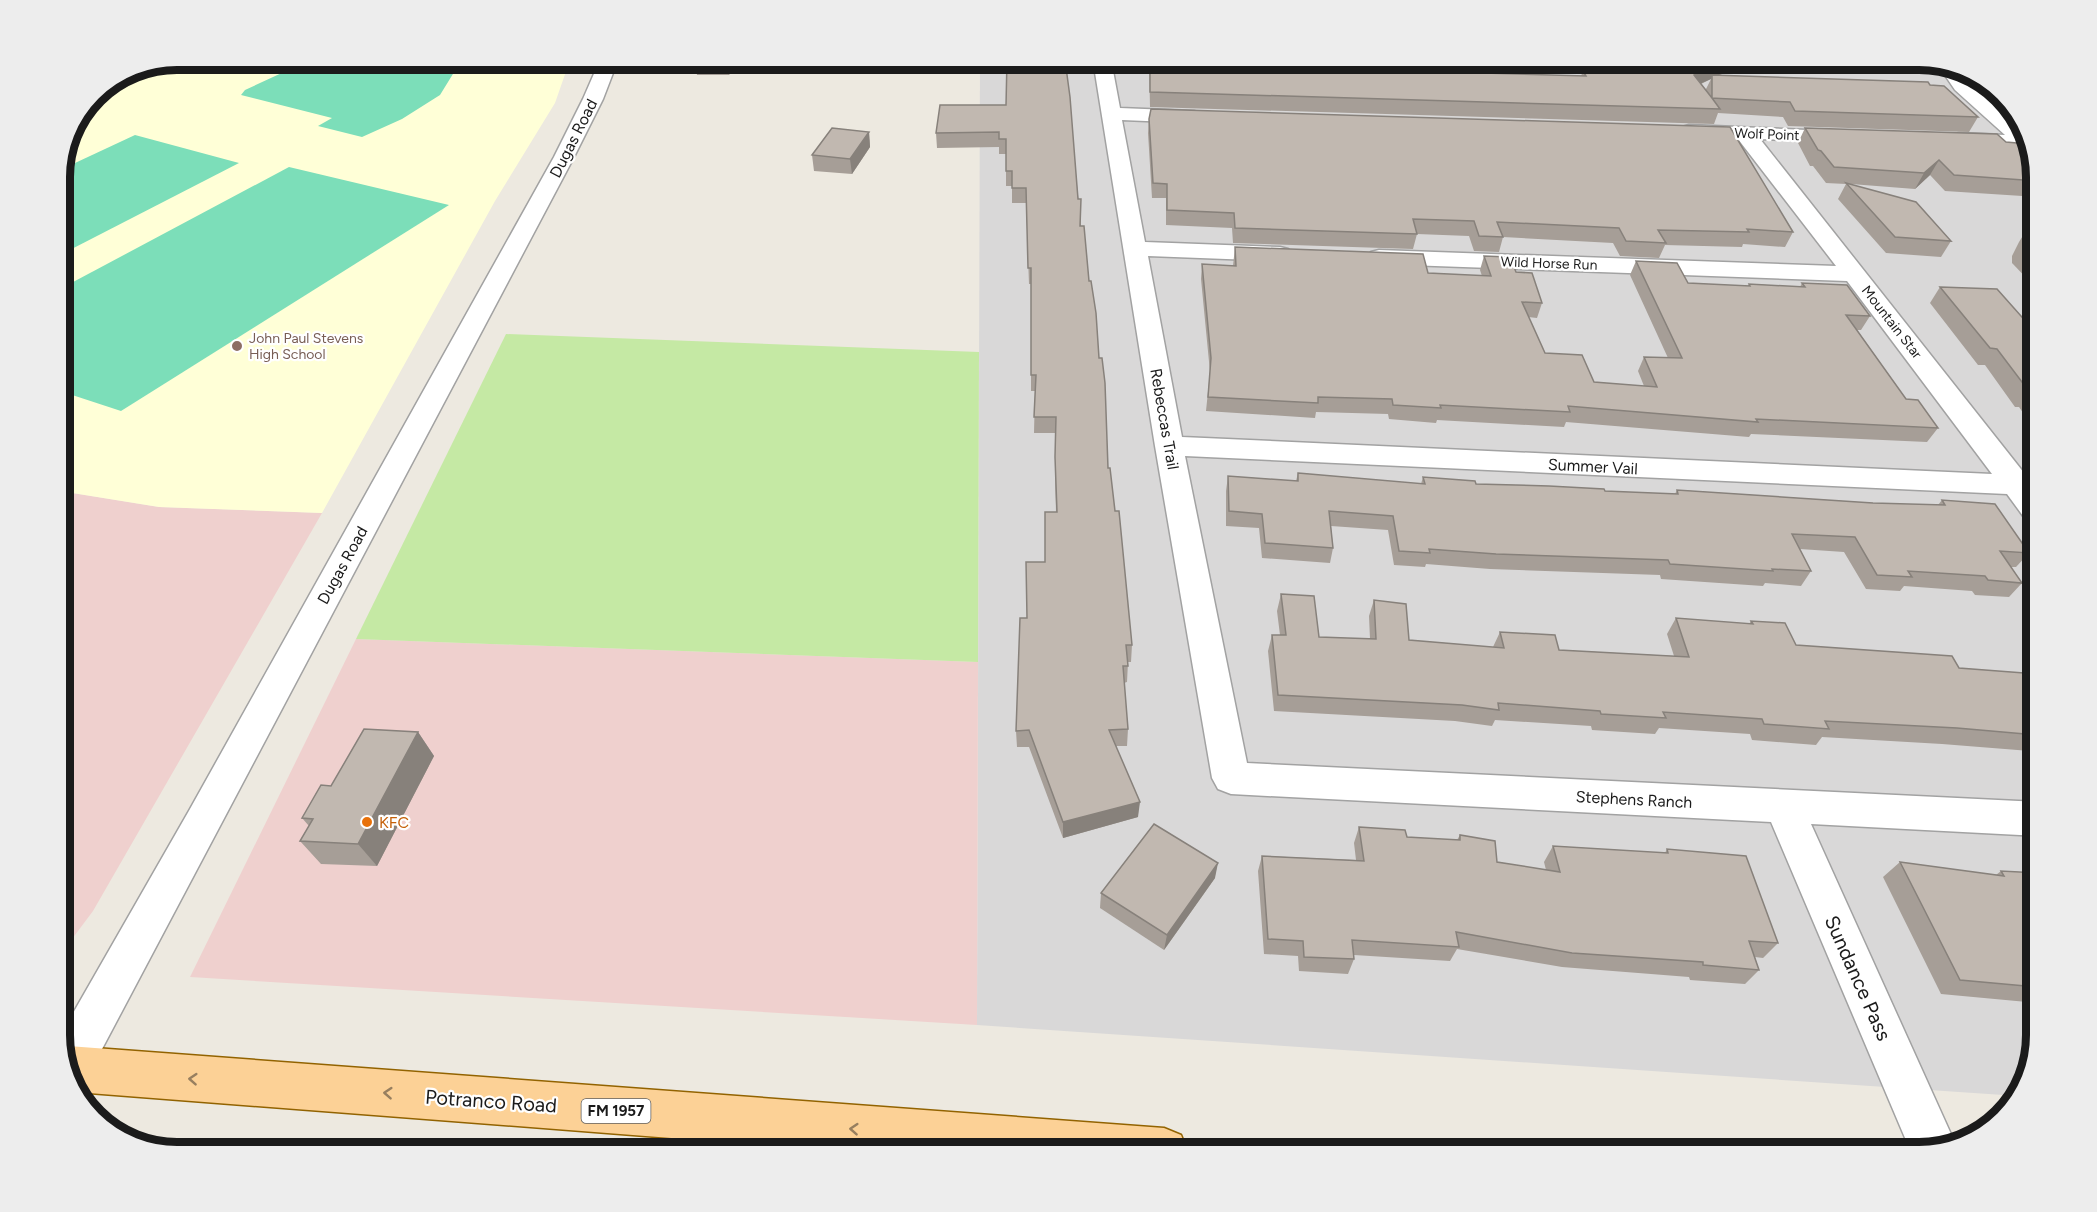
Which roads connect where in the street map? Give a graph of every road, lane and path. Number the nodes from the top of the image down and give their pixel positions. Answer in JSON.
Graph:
{"nodes":[{"id":1,"x":605,"y":70,"type":"edge"},
{"id":2,"x":1104,"y":70,"type":"edge"},
{"id":3,"x":1956,"y":77,"type":"edge"},
{"id":4,"x":1112,"y":114,"type":"junction"},
{"id":5,"x":1212,"y":117,"type":"edge"},
{"id":6,"x":1673,"y":131,"type":"edge"},
{"id":7,"x":1744,"y":133,"type":"junction"},
{"id":8,"x":2016,"y":133,"type":"edge"},
{"id":9,"x":1861,"y":136,"type":"edge"},
{"id":10,"x":1942,"y":139,"type":"edge"},
{"id":11,"x":2020,"y":141,"type":"edge"},
{"id":12,"x":1136,"y":249,"type":"junction"},
{"id":13,"x":1305,"y":255,"type":"edge"},
{"id":14,"x":1352,"y":256,"type":"edge"},
{"id":15,"x":1854,"y":274,"type":"junction"},
{"id":16,"x":1169,"y":446,"type":"junction"},
{"id":17,"x":2018,"y":485,"type":"junction"},
{"id":18,"x":2026,"y":497,"type":"edge"},
{"id":19,"x":1231,"y":778,"type":"joint"},
{"id":20,"x":1784,"y":807,"type":"junction"},
{"id":21,"x":2026,"y":818,"type":"edge"},
{"id":22,"x":73,"y":1058,"type":"edge"},
{"id":23,"x":77,"y":1069,"type":"edge"},
{"id":24,"x":1930,"y":1141,"type":"edge"},
{"id":25,"x":1034,"y":1142,"type":"edge"}],
"edges":[{"from":1,"to":22,"type":"street","name":"Dugas Road"},
{"from":2,"to":4,"type":"street","name":"Rebeccas Trail"},
{"from":3,"to":8,"type":"street"},
{"from":4,"to":5,"type":"street"},
{"from":4,"to":12,"type":"street","name":"Rebeccas Trail"},
{"from":6,"to":7,"type":"street","name":"Wolf Point"},
{"from":7,"to":9,"type":"street","name":"Wolf Point"},
{"from":7,"to":15,"type":"street","name":"Mountain Star"},
{"from":10,"to":11,"type":"street"},
{"from":12,"to":13,"type":"street"},
{"from":12,"to":16,"type":"street","name":"Rebeccas Trail"},
{"from":14,"to":15,"type":"street","name":"Wild Horse Run"},
{"from":15,"to":17,"type":"street","name":"Mountain Star"},
{"from":16,"to":17,"type":"street","name":"Summer Vail"},
{"from":16,"to":19,"type":"street","name":"Rebeccas Trail"},
{"from":17,"to":18,"type":"street","name":"Mountain Star"},
{"from":19,"to":20,"type":"street","name":"Stephens Ranch"},
{"from":20,"to":21,"type":"street","name":"Stephens Ranch"},
{"from":20,"to":24,"type":"street","name":"Sundance Pass"},
{"from":25,"to":23,"type":"main road","name":"Potranco Road","number":"FM 1957","one_way":true}]}
